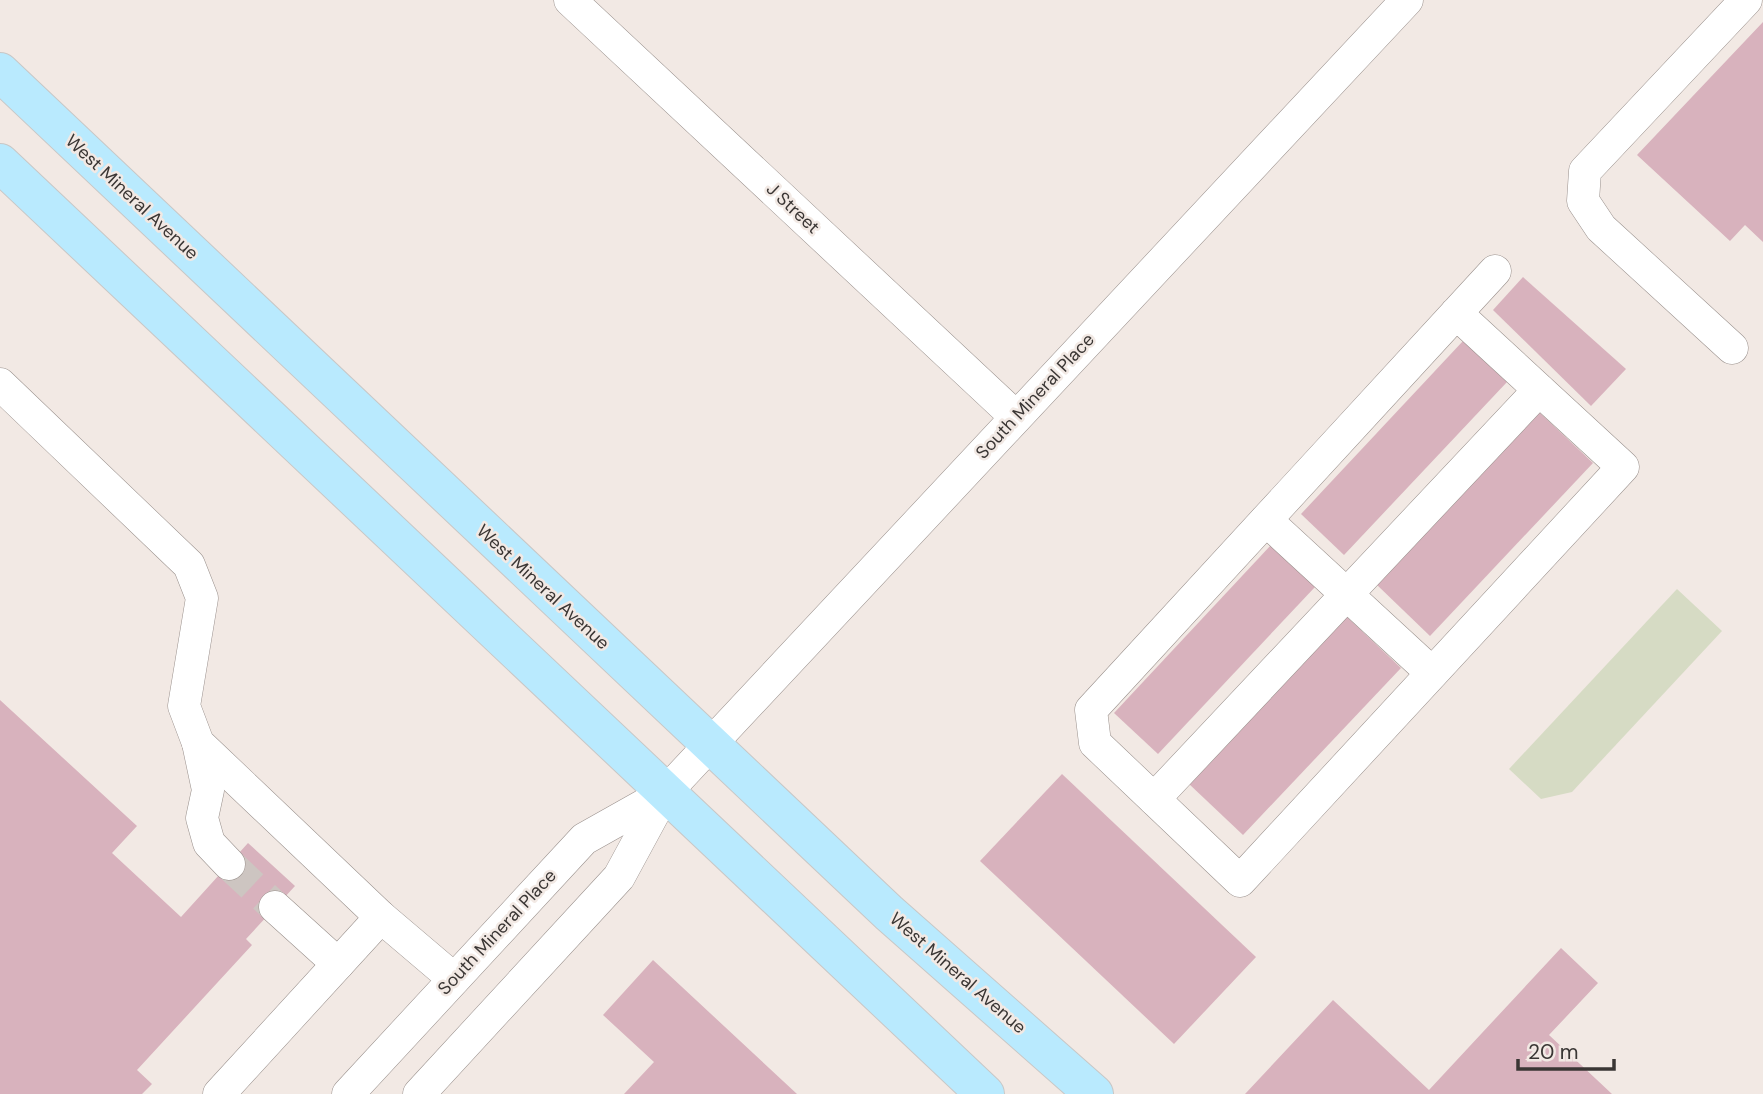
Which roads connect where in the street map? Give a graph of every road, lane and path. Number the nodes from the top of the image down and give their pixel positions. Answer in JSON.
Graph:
{"nodes":[{"id":1,"x":570,"y":0,"type":"edge"},
{"id":2,"x":1407,"y":0,"type":"edge"},
{"id":3,"x":1746,"y":0,"type":"edge"},
{"id":4,"x":0,"y":72,"type":"edge"},
{"id":5,"x":0,"y":163,"type":"edge"},
{"id":6,"x":1495,"y":271,"type":"dead end"},
{"id":7,"x":1456,"y":313,"type":"junction"},
{"id":8,"x":1732,"y":348,"type":"dead end"},
{"id":9,"x":0,"y":384,"type":"edge"},
{"id":10,"x":1539,"y":390,"type":"junction"},
{"id":11,"x":1016,"y":416,"type":"junction"},
{"id":12,"x":1266,"y":520,"type":"junction"},
{"id":13,"x":1346,"y":594,"type":"junction"},
{"id":14,"x":1432,"y":673,"type":"junction"},
{"id":15,"x":198,"y":743,"type":"junction"},
{"id":16,"x":709,"y":745,"type":"junction"},
{"id":17,"x":664,"y":794,"type":"junction"},
{"id":18,"x":1154,"y":799,"type":"junction"},
{"id":19,"x":229,"y":864,"type":"tunnel mouth"},
{"id":20,"x":275,"y":907,"type":"tunnel mouth"},
{"id":21,"x":381,"y":917,"type":"junction"},
{"id":22,"x":338,"y":964,"type":"junction"},
{"id":23,"x":454,"y":979,"type":"junction"},
{"id":24,"x":219,"y":1094,"type":"edge"},
{"id":25,"x":348,"y":1094,"type":"edge"},
{"id":26,"x":419,"y":1094,"type":"edge"},
{"id":27,"x":985,"y":1094,"type":"edge"},
{"id":28,"x":1094,"y":1094,"type":"edge"}],
"edges":[{"from":1,"to":11,"type":"street","name":"J Street"},
{"from":2,"to":11,"type":"street","name":"South Mineral Place"},
{"from":3,"to":8,"type":"street"},
{"from":4,"to":16,"type":"main road","name":"West Mineral Avenue"},
{"from":5,"to":17,"type":"main road"},
{"from":6,"to":7,"type":"street"},
{"from":7,"to":10,"type":"street"},
{"from":7,"to":12,"type":"street"},
{"from":9,"to":15,"type":"street"},
{"from":10,"to":13,"type":"street"},
{"from":10,"to":14,"type":"street"},
{"from":11,"to":16,"type":"street","name":"South Mineral Place"},
{"from":12,"to":13,"type":"street"},
{"from":12,"to":18,"type":"street"},
{"from":13,"to":14,"type":"street"},
{"from":13,"to":18,"type":"street"},
{"from":14,"to":18,"type":"street"},
{"from":15,"to":19,"type":"street"},
{"from":15,"to":21,"type":"street"},
{"from":16,"to":17,"type":"street","name":"South Mineral Place"},
{"from":16,"to":28,"type":"main road","name":"West Mineral Avenue"},
{"from":17,"to":23,"type":"street","name":"South Mineral Place"},
{"from":17,"to":26,"type":"street","name":"South Mineral Place"},
{"from":17,"to":27,"type":"main road"},
{"from":20,"to":22,"type":"street"},
{"from":21,"to":22,"type":"street"},
{"from":21,"to":23,"type":"street"},
{"from":22,"to":24,"type":"street"},
{"from":23,"to":25,"type":"street","name":"South Mineral Place"}]}
